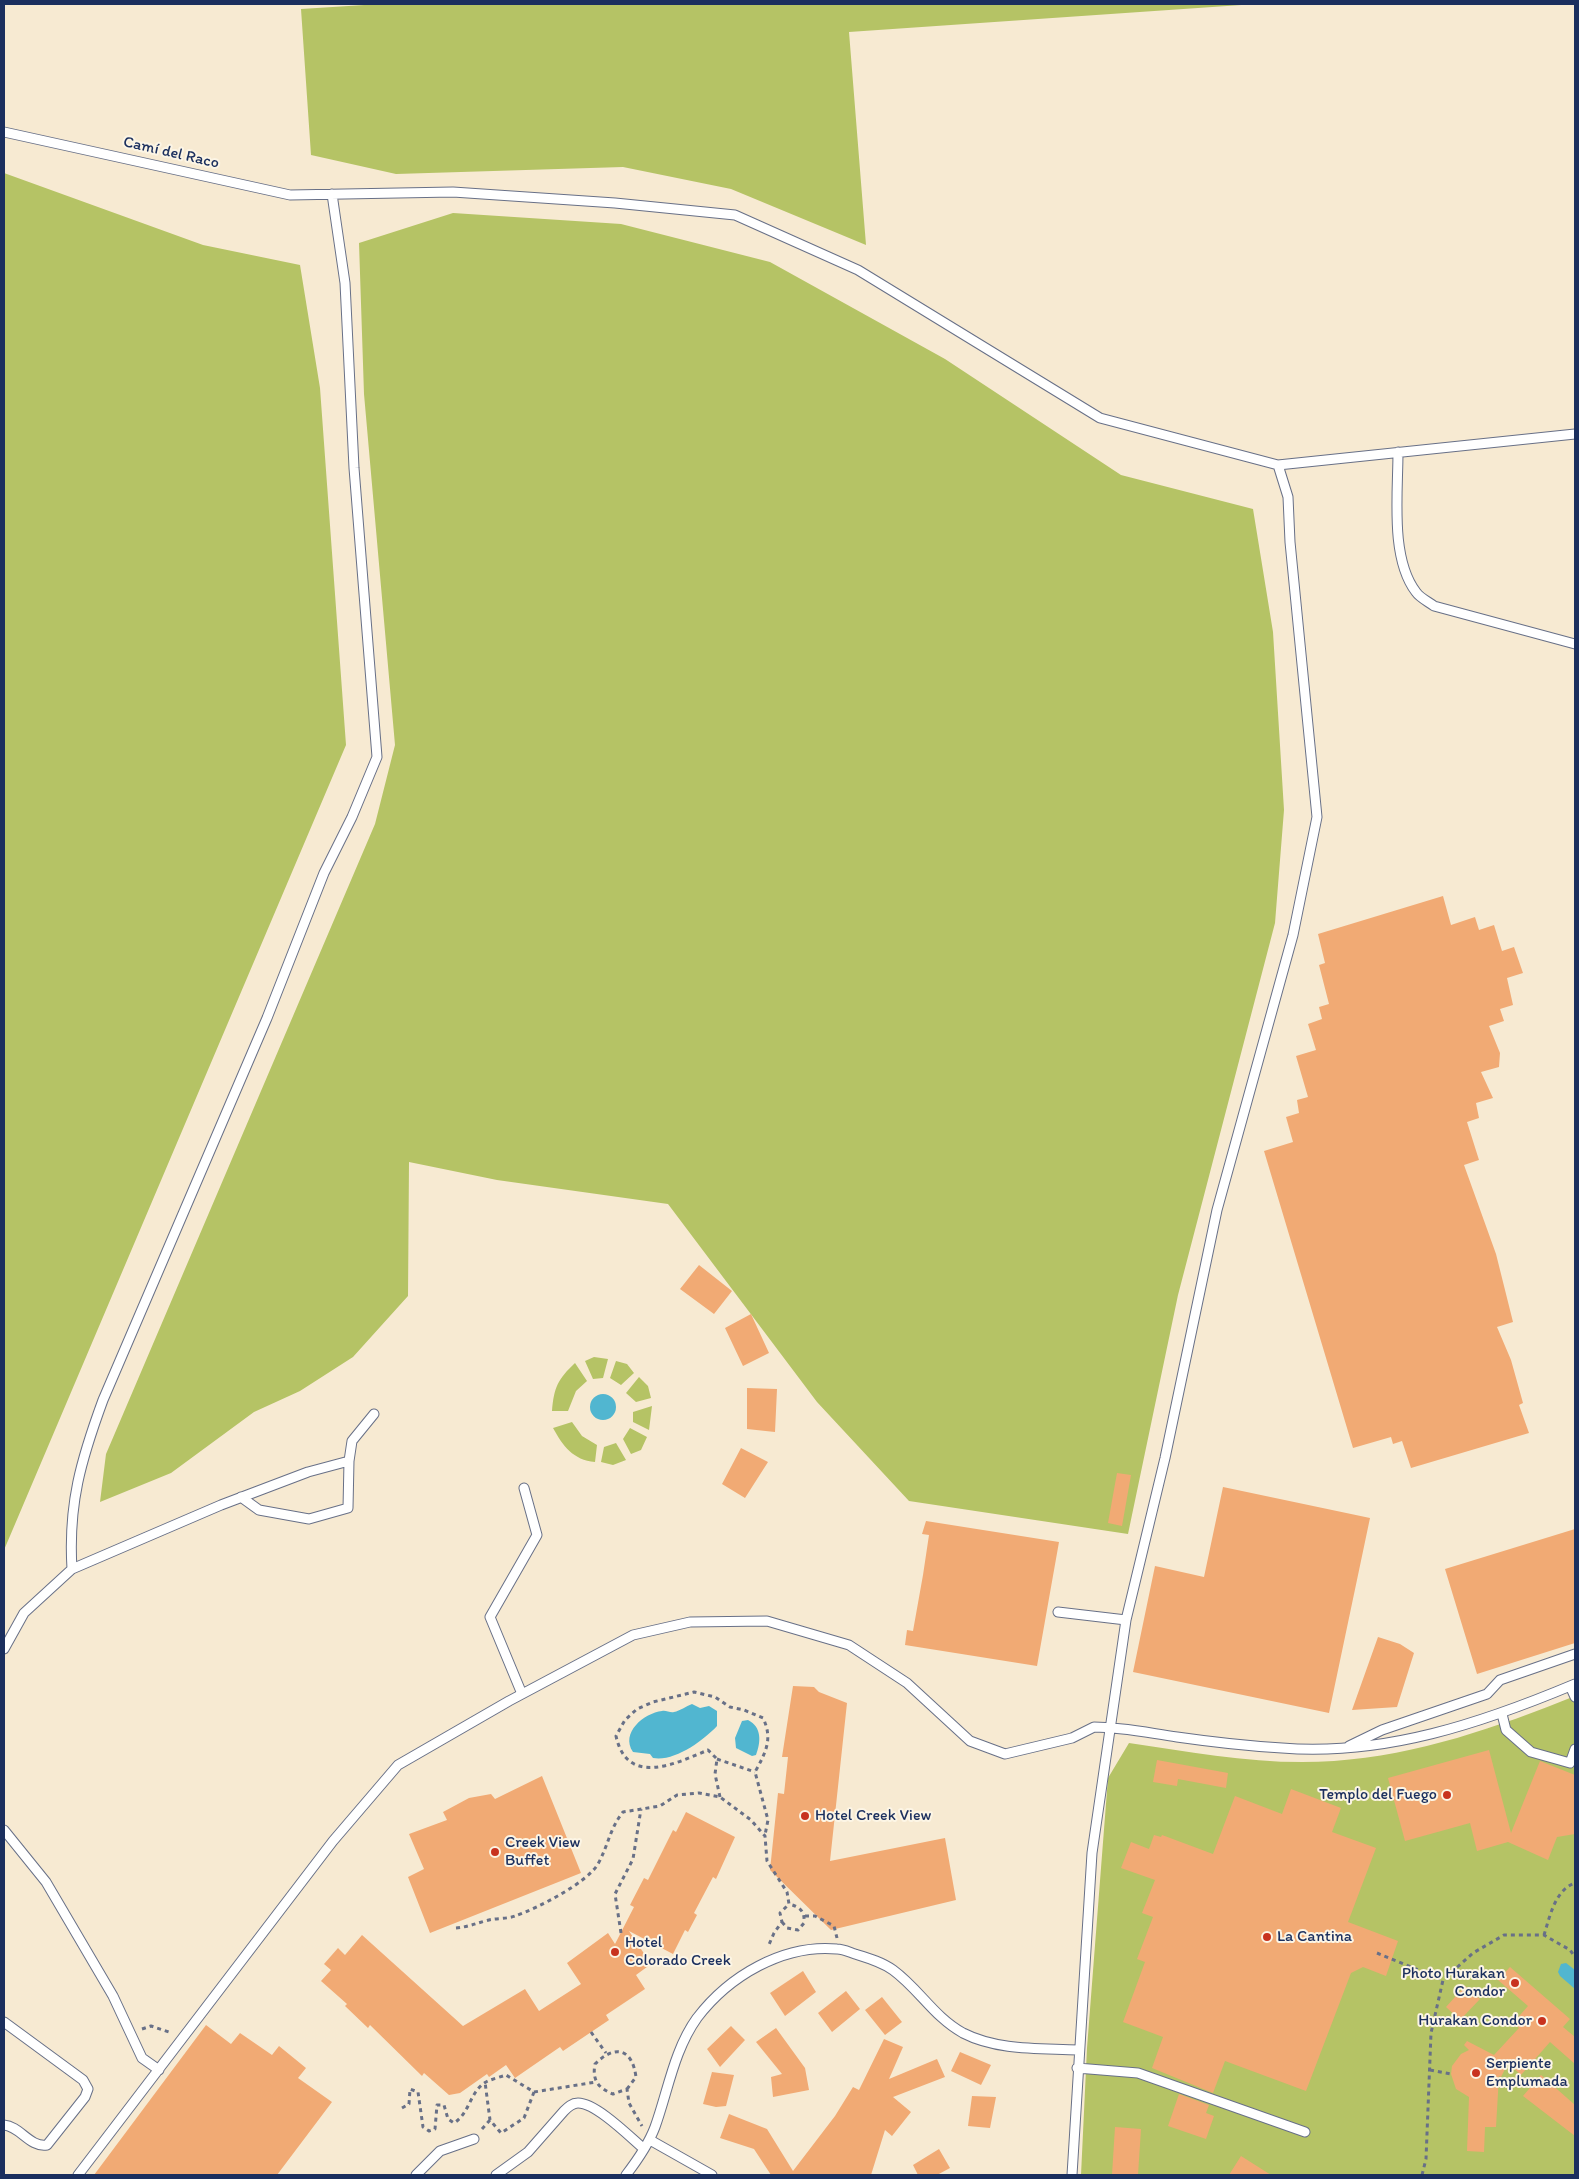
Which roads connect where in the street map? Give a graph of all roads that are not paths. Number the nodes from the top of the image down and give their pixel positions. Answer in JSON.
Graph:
{"nodes":[{"id":1,"x":4,"y":132,"type":"edge"},
{"id":2,"x":332,"y":194,"type":"junction"},
{"id":3,"x":1575,"y":434,"type":"edge"},
{"id":4,"x":1398,"y":452,"type":"junction"},
{"id":5,"x":1278,"y":465,"type":"junction"},
{"id":6,"x":1575,"y":644,"type":"edge"},
{"id":7,"x":374,"y":1414,"type":"dead end"},
{"id":8,"x":349,"y":1461,"type":"junction"},
{"id":9,"x":524,"y":1488,"type":"dead end"},
{"id":10,"x":241,"y":1497,"type":"junction"},
{"id":11,"x":72,"y":1569,"type":"junction"},
{"id":12,"x":1058,"y":1612,"type":"dead end"},
{"id":13,"x":1126,"y":1620,"type":"junction"},
{"id":14,"x":4,"y":1649,"type":"edge"},
{"id":15,"x":1575,"y":1654,"type":"edge"},
{"id":16,"x":1573,"y":1686,"type":"edge"},
{"id":17,"x":522,"y":1694,"type":"junction"},
{"id":18,"x":1575,"y":1697,"type":"edge"},
{"id":19,"x":1502,"y":1714,"type":"junction"},
{"id":20,"x":1109,"y":1727,"type":"junction"},
{"id":21,"x":1345,"y":1748,"type":"junction"},
{"id":22,"x":1575,"y":1749,"type":"edge"},
{"id":23,"x":4,"y":1830,"type":"edge"},
{"id":24,"x":4,"y":2022,"type":"edge"},
{"id":25,"x":1078,"y":2050,"type":"junction"},
{"id":26,"x":1077,"y":2068,"type":"junction"},
{"id":27,"x":159,"y":2070,"type":"junction"},
{"id":28,"x":4,"y":2125,"type":"edge"},
{"id":29,"x":1305,"y":2132,"type":"dead end"},
{"id":30,"x":474,"y":2139,"type":"dead end"},
{"id":31,"x":650,"y":2140,"type":"junction"},
{"id":32,"x":643,"y":2148,"type":"junction"},
{"id":33,"x":78,"y":2175,"type":"edge"},
{"id":34,"x":416,"y":2175,"type":"edge"},
{"id":35,"x":496,"y":2175,"type":"edge"},
{"id":36,"x":626,"y":2175,"type":"edge"},
{"id":37,"x":712,"y":2175,"type":"edge"},
{"id":38,"x":1072,"y":2175,"type":"edge"}],
"edges":[{"from":1,"to":2,"type":"lane","name":"Camí del Raco"},
{"from":2,"to":5,"type":"lane","name":"Camí del Raco"},
{"from":2,"to":11,"type":"lane"},
{"from":3,"to":4,"type":"lane"},
{"from":4,"to":5,"type":"lane"},
{"from":4,"to":6,"type":"lane"},
{"from":5,"to":13,"type":"lane"},
{"from":7,"to":8,"type":"lane"},
{"from":8,"to":10,"type":"lane"},
{"from":8,"to":10,"type":"lane"},
{"from":9,"to":17,"type":"lane"},
{"from":10,"to":11,"type":"lane"},
{"from":11,"to":14,"type":"lane"},
{"from":12,"to":13,"type":"lane"},
{"from":13,"to":20,"type":"lane"},
{"from":15,"to":21,"type":"lane"},
{"from":16,"to":18,"type":"lane"},
{"from":16,"to":19,"type":"lane"},
{"from":17,"to":20,"type":"lane"},
{"from":17,"to":27,"type":"lane"},
{"from":19,"to":21,"type":"lane"},
{"from":19,"to":22,"type":"lane"},
{"from":20,"to":21,"type":"lane"},
{"from":20,"to":25,"type":"lane"},
{"from":23,"to":27,"type":"lane"},
{"from":24,"to":28,"type":"lane"},
{"from":25,"to":26,"type":"lane"},
{"from":25,"to":31,"type":"lane"},
{"from":26,"to":29,"type":"lane"},
{"from":26,"to":38,"type":"lane"},
{"from":27,"to":33,"type":"lane"},
{"from":30,"to":34,"type":"lane"},
{"from":31,"to":32,"type":"lane"},
{"from":31,"to":37,"type":"lane"},
{"from":32,"to":35,"type":"lane"},
{"from":32,"to":36,"type":"lane"}]}
